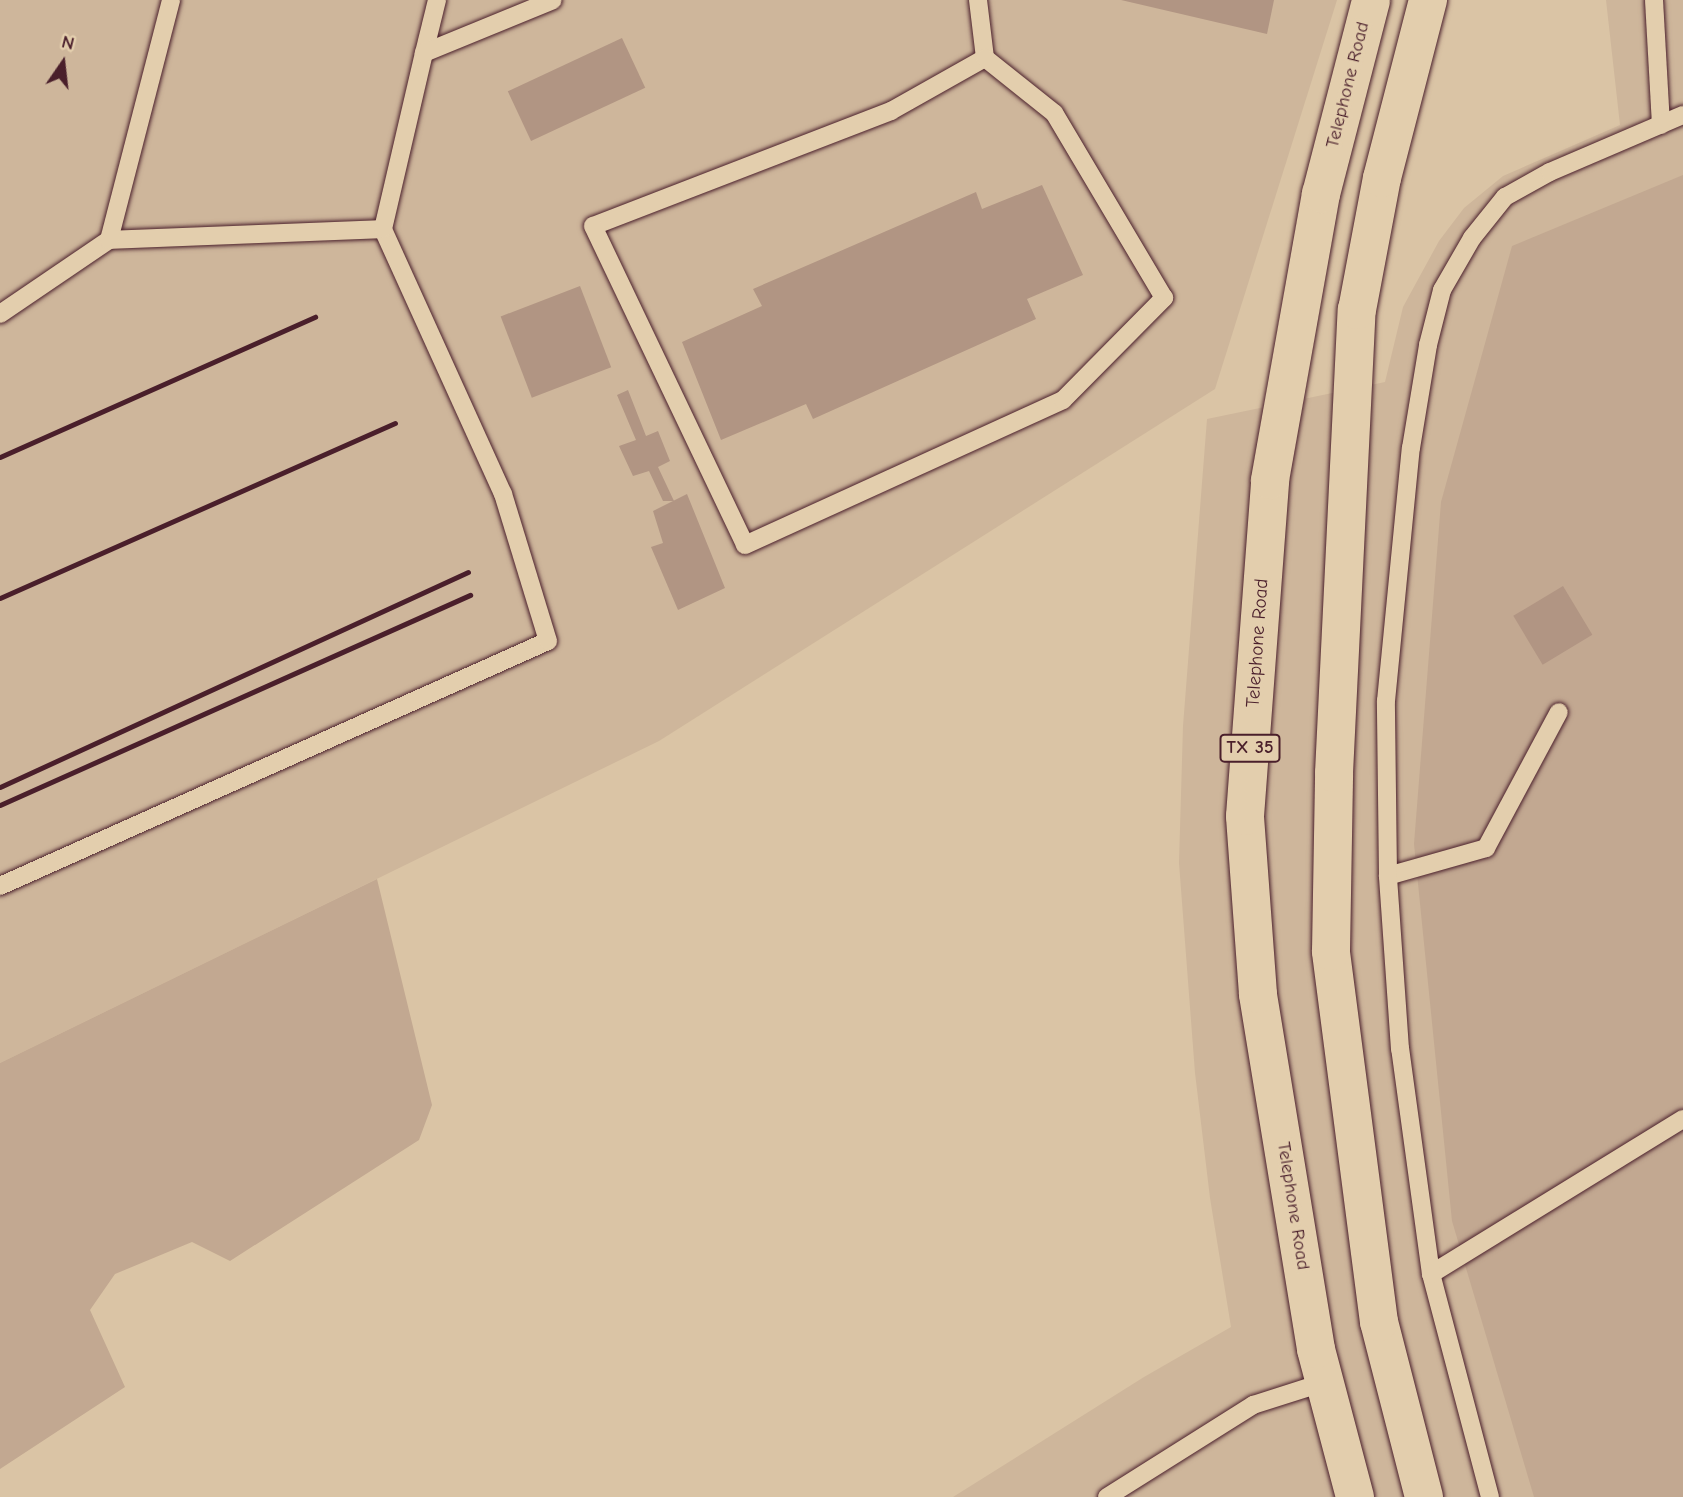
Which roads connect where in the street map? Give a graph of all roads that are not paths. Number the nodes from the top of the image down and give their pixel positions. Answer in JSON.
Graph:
{"nodes":[{"id":1,"x":171,"y":0,"type":"edge"},
{"id":2,"x":437,"y":0,"type":"edge"},
{"id":3,"x":553,"y":0,"type":"edge"},
{"id":4,"x":978,"y":0,"type":"edge"},
{"id":5,"x":1370,"y":0,"type":"edge"},
{"id":6,"x":1429,"y":0,"type":"edge"},
{"id":7,"x":1654,"y":0,"type":"edge"},
{"id":8,"x":424,"y":53,"type":"junction"},
{"id":9,"x":985,"y":58,"type":"junction"},
{"id":10,"x":1683,"y":115,"type":"edge"},
{"id":11,"x":1661,"y":125,"type":"junction"},
{"id":12,"x":383,"y":229,"type":"junction"},
{"id":13,"x":109,"y":240,"type":"junction"},
{"id":14,"x":0,"y":314,"type":"edge"},
{"id":15,"x":1559,"y":712,"type":"dead end"},
{"id":16,"x":1388,"y":876,"type":"junction"},
{"id":17,"x":0,"y":886,"type":"edge"},
{"id":18,"x":1683,"y":1119,"type":"edge"},
{"id":19,"x":1431,"y":1274,"type":"junction"},
{"id":20,"x":1325,"y":1382,"type":"junction"},
{"id":21,"x":1107,"y":1497,"type":"edge"},
{"id":22,"x":1355,"y":1497,"type":"edge"},
{"id":23,"x":1424,"y":1497,"type":"edge"},
{"id":24,"x":1490,"y":1497,"type":"edge"}],
"edges":[{"from":1,"to":13,"type":"lane"},
{"from":2,"to":8,"type":"lane"},
{"from":3,"to":8,"type":"lane"},
{"from":4,"to":9,"type":"lane"},
{"from":5,"to":20,"type":"main road","name":"Telephone Road","number":"TX 35"},
{"from":6,"to":23,"type":"main road"},
{"from":7,"to":11,"type":"lane"},
{"from":8,"to":12,"type":"lane"},
{"from":9,"to":9,"type":"lane"},
{"from":10,"to":11,"type":"lane"},
{"from":11,"to":16,"type":"lane"},
{"from":12,"to":13,"type":"lane"},
{"from":12,"to":17,"type":"lane"},
{"from":13,"to":14,"type":"lane"},
{"from":15,"to":16,"type":"lane"},
{"from":16,"to":19,"type":"lane"},
{"from":18,"to":19,"type":"lane"},
{"from":19,"to":24,"type":"lane"},
{"from":20,"to":21,"type":"lane"},
{"from":20,"to":22,"type":"main road","name":"Telephone Road","number":"TX 35"}]}
